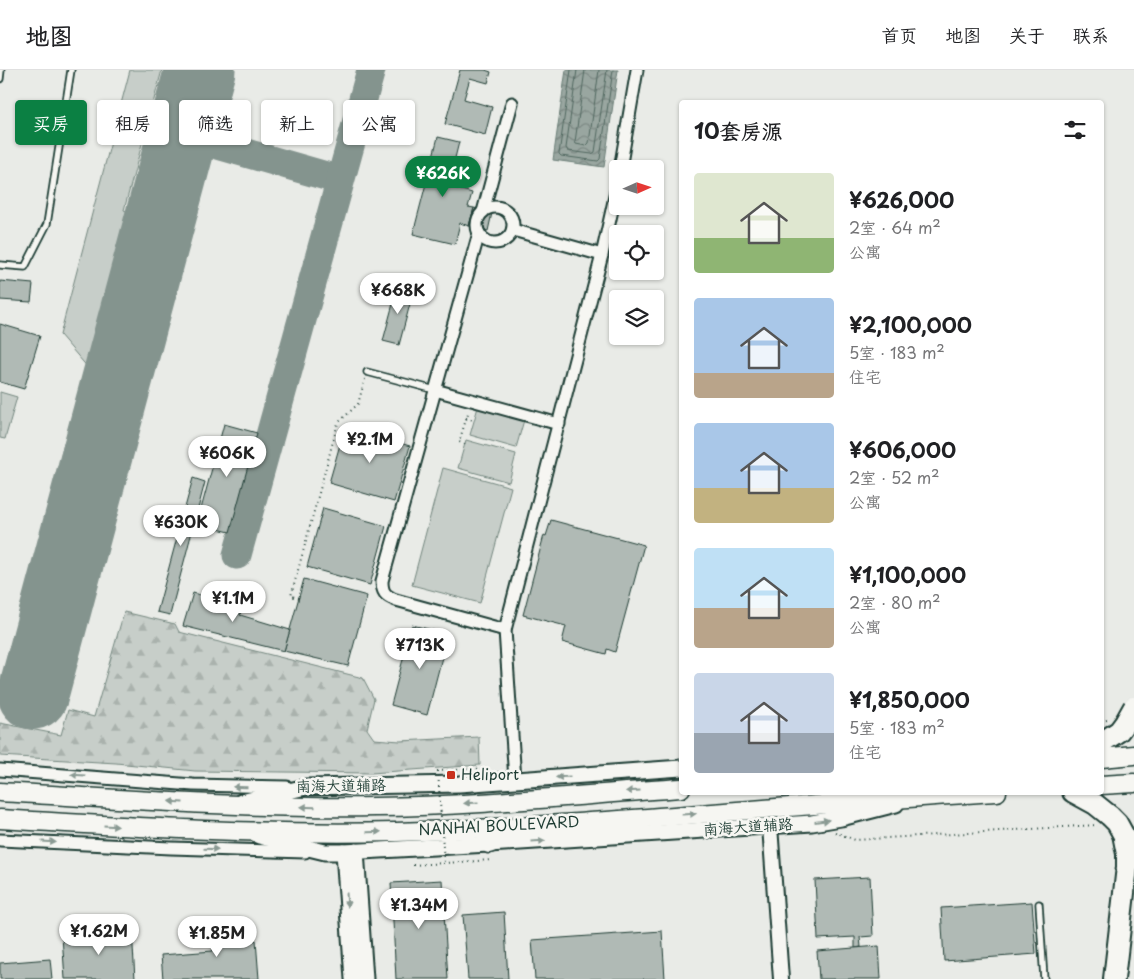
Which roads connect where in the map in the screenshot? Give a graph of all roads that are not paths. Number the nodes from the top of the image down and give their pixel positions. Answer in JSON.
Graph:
{"nodes":[{"id":1,"x":1,"y":70,"type":"edge"},
{"id":2,"x":71,"y":70,"type":"edge"},
{"id":3,"x":637,"y":70,"type":"edge"},
{"id":4,"x":0,"y":80,"type":"edge"},
{"id":5,"x":512,"y":103,"type":"dead end"},
{"id":6,"x":622,"y":160,"type":"edge"},
{"id":7,"x":483,"y":212,"type":"junction"},
{"id":8,"x":611,"y":215,"type":"edge"},
{"id":9,"x":513,"y":230,"type":"junction"},
{"id":10,"x":479,"y":233,"type":"junction"},
{"id":11,"x":602,"y":255,"type":"junction"},
{"id":12,"x":0,"y":265,"type":"edge"},
{"id":13,"x":367,"y":372,"type":"road end"},
{"id":14,"x":435,"y":390,"type":"junction"},
{"id":15,"x":559,"y":424,"type":"junction"},
{"id":16,"x":505,"y":630,"type":"junction"},
{"id":17,"x":1129,"y":715,"type":"edge"},
{"id":18,"x":1104,"y":741,"type":"edge"},
{"id":19,"x":1134,"y":755,"type":"edge"},
{"id":20,"x":1104,"y":758,"type":"edge"},
{"id":21,"x":679,"y":768,"type":"edge"},
{"id":22,"x":0,"y":770,"type":"edge"},
{"id":23,"x":515,"y":780,"type":"junction"},
{"id":24,"x":1134,"y":783,"type":"edge"},
{"id":25,"x":1104,"y":786,"type":"edge"},
{"id":26,"x":306,"y":787,"type":"junction"},
{"id":27,"x":679,"y":788,"type":"edge"},
{"id":28,"x":0,"y":791,"type":"edge"},
{"id":29,"x":954,"y":795,"type":"edge"},
{"id":30,"x":1078,"y":795,"type":"edge"},
{"id":31,"x":940,"y":796,"type":"junction"},
{"id":32,"x":224,"y":805,"type":"junction"},
{"id":33,"x":0,"y":819,"type":"edge"},
{"id":34,"x":45,"y":822,"type":"junction"},
{"id":35,"x":0,"y":823,"type":"edge"},
{"id":36,"x":535,"y":825,"type":"junction"},
{"id":37,"x":770,"y":826,"type":"junction"},
{"id":38,"x":238,"y":831,"type":"junction"},
{"id":39,"x":0,"y":840,"type":"edge"},
{"id":40,"x":350,"y":851,"type":"junction"},
{"id":41,"x":325,"y":852,"type":"junction"},
{"id":42,"x":491,"y":852,"type":"junction"},
{"id":43,"x":1039,"y":904,"type":"dead end"},
{"id":44,"x":1134,"y":908,"type":"edge"},
{"id":45,"x":353,"y":979,"type":"edge"},
{"id":46,"x":365,"y":979,"type":"edge"},
{"id":47,"x":782,"y":979,"type":"edge"},
{"id":48,"x":1044,"y":979,"type":"edge"},
{"id":49,"x":1114,"y":979,"type":"edge"},
{"id":50,"x":1126,"y":979,"type":"edge"}],
"edges":[{"from":1,"to":4,"type":"lane"},
{"from":2,"to":12,"type":"lane"},
{"from":3,"to":6,"type":"street"},
{"from":5,"to":7,"type":"street"},
{"from":7,"to":9,"type":"street"},
{"from":7,"to":10,"type":"street"},
{"from":8,"to":11,"type":"street"},
{"from":9,"to":10,"type":"street"},
{"from":9,"to":11,"type":"street"},
{"from":10,"to":14,"type":"street"},
{"from":11,"to":15,"type":"street"},
{"from":13,"to":14,"type":"lane"},
{"from":14,"to":15,"type":"street"},
{"from":14,"to":16,"type":"street"},
{"from":15,"to":16,"type":"street"},
{"from":16,"to":23,"type":"street"},
{"from":17,"to":18,"type":"highway"},
{"from":19,"to":20,"type":"main road"},
{"from":21,"to":23,"type":"main road","name":"南海大道辅路","one_way":true},
{"from":26,"to":22,"type":"street","name":"南海大道辅路","one_way":true},
{"from":23,"to":26,"type":"main road","name":"南海大道辅路"},
{"from":24,"to":25,"type":"main road"},
{"from":26,"to":32,"type":"main road"},
{"from":27,"to":32,"type":"main road","name":"NANHAI BOULEVARD","one_way":true},
{"from":32,"to":28,"type":"main road","name":"NANHAI BOULEVARD","one_way":true},
{"from":29,"to":31,"type":"main road","name":"NANHAI BOULEVARD"},
{"from":30,"to":49,"type":"highway","bridge":true},
{"from":36,"to":31,"type":"main road","name":"NANHAI BOULEVARD","one_way":true},
{"from":37,"to":31,"type":"main road","name":"南海大道辅路","one_way":true},
{"from":33,"to":34,"type":"main road","name":"NANHAI BOULEVARD"},
{"from":34,"to":35,"type":"main road"},
{"from":34,"to":38,"type":"main road","name":"NANHAI BOULEVARD","one_way":true},
{"from":38,"to":36,"type":"main road","name":"NANHAI BOULEVARD","one_way":true},
{"from":36,"to":42,"type":"main road"},
{"from":42,"to":37,"type":"main road","name":"南海大道辅路","one_way":true},
{"from":37,"to":47,"type":"street"},
{"from":38,"to":41,"type":"main road"},
{"from":39,"to":41,"type":"street","one_way":true},
{"from":40,"to":41,"type":"main road","name":"南海大道辅路"},
{"from":40,"to":42,"type":"main road","name":"南海大道辅路"},
{"from":40,"to":45,"type":"main road","one_way":true},
{"from":40,"to":46,"type":"main road"},
{"from":43,"to":48,"type":"lane"},
{"from":44,"to":50,"type":"highway"}]}
